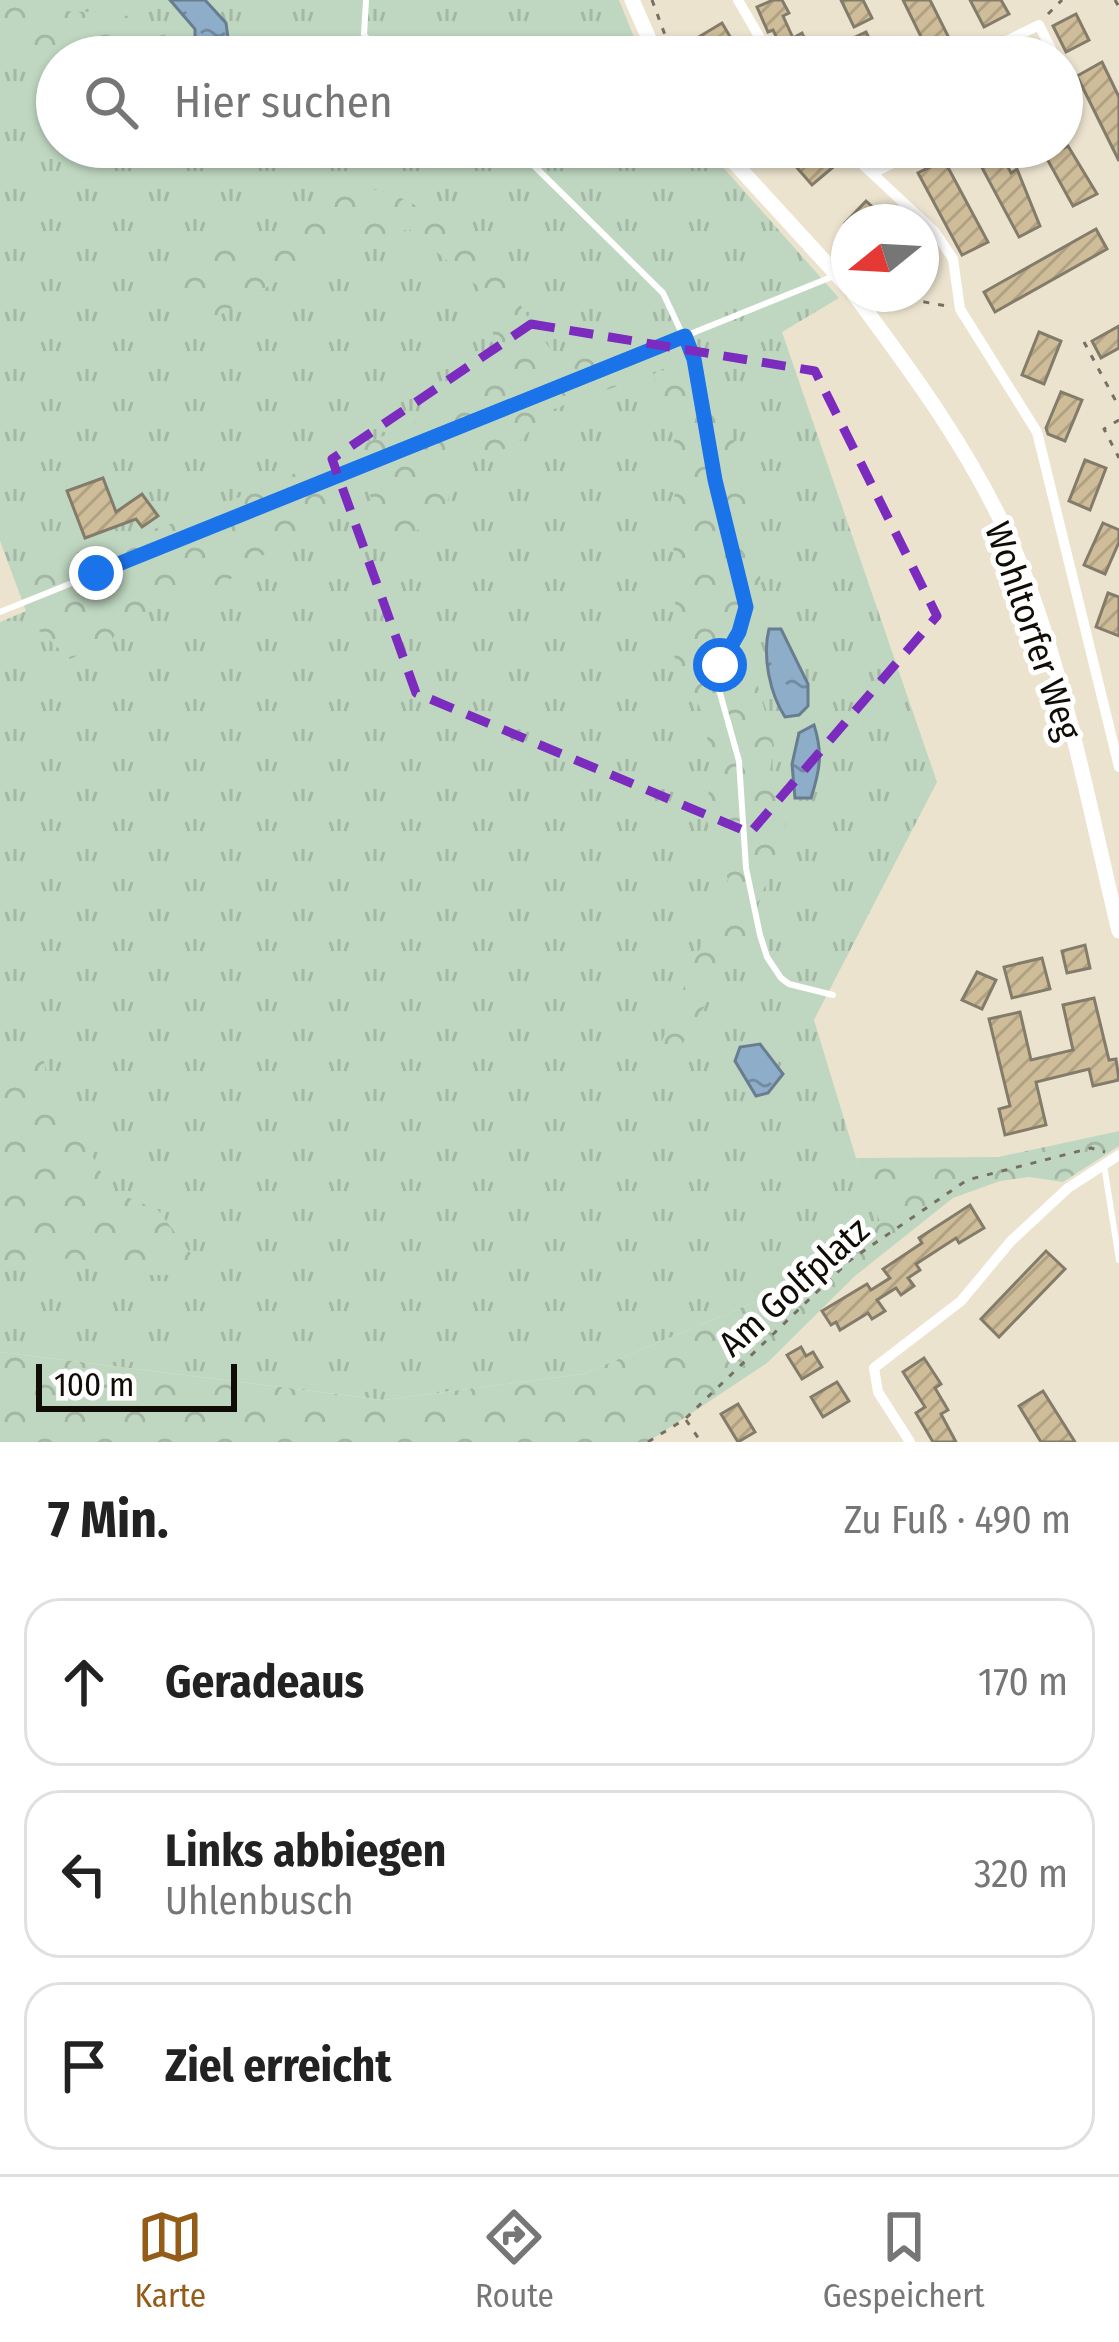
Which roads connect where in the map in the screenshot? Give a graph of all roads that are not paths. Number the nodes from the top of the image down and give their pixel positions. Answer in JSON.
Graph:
{"nodes":[{"id":1,"x":365,"y":0,"type":"edge"},
{"id":2,"x":632,"y":0,"type":"edge"},
{"id":3,"x":738,"y":0,"type":"edge"},
{"id":4,"x":365,"y":36,"type":"edge"},
{"id":5,"x":648,"y":36,"type":"edge"},
{"id":6,"x":759,"y":36,"type":"edge"},
{"id":7,"x":1017,"y":36,"type":"edge"},
{"id":8,"x":1044,"y":36,"type":"edge"},
{"id":9,"x":536,"y":168,"type":"edge"},
{"id":10,"x":739,"y":168,"type":"edge"},
{"id":11,"x":867,"y":168,"type":"edge"},
{"id":12,"x":883,"y":168,"type":"edge"},
{"id":13,"x":873,"y":173,"type":"junction"},
{"id":14,"x":831,"y":268,"type":"edge"},
{"id":15,"x":831,"y":291,"type":"edge"},
{"id":16,"x":867,"y":312,"type":"edge"},
{"id":17,"x":685,"y":336,"type":"junction"},
{"id":18,"x":0,"y":612,"type":"edge"},
{"id":19,"x":1119,"y":767,"type":"edge"},
{"id":20,"x":1113,"y":877,"type":"edge"},
{"id":21,"x":1119,"y":931,"type":"edge"},
{"id":22,"x":832,"y":995,"type":"dead end"},
{"id":23,"x":1119,"y":1155,"type":"edge"},
{"id":24,"x":1104,"y":1162,"type":"junction"},
{"id":25,"x":1119,"y":1261,"type":"edge"},
{"id":26,"x":910,"y":1442,"type":"edge"}],
"edges":[{"from":1,"to":4,"type":"lane"},
{"from":2,"to":5,"type":"main road"},
{"from":3,"to":6,"type":"street"},
{"from":7,"to":8,"type":"street"},
{"from":9,"to":17,"type":"lane"},
{"from":10,"to":14,"type":"main road","name":"Wohltorfer Weg"},
{"from":11,"to":13,"type":"street"},
{"from":12,"to":13,"type":"street"},
{"from":13,"to":19,"type":"street"},
{"from":15,"to":17,"type":"lane"},
{"from":16,"to":20,"type":"main road","name":"Wohltorfer Weg"},
{"from":17,"to":18,"type":"lane"},
{"from":17,"to":22,"type":"lane"},
{"from":20,"to":21,"type":"main road","name":"Wohltorfer Weg"},
{"from":23,"to":24,"type":"street"},
{"from":24,"to":25,"type":"lane"},
{"from":24,"to":26,"type":"street"}]}
